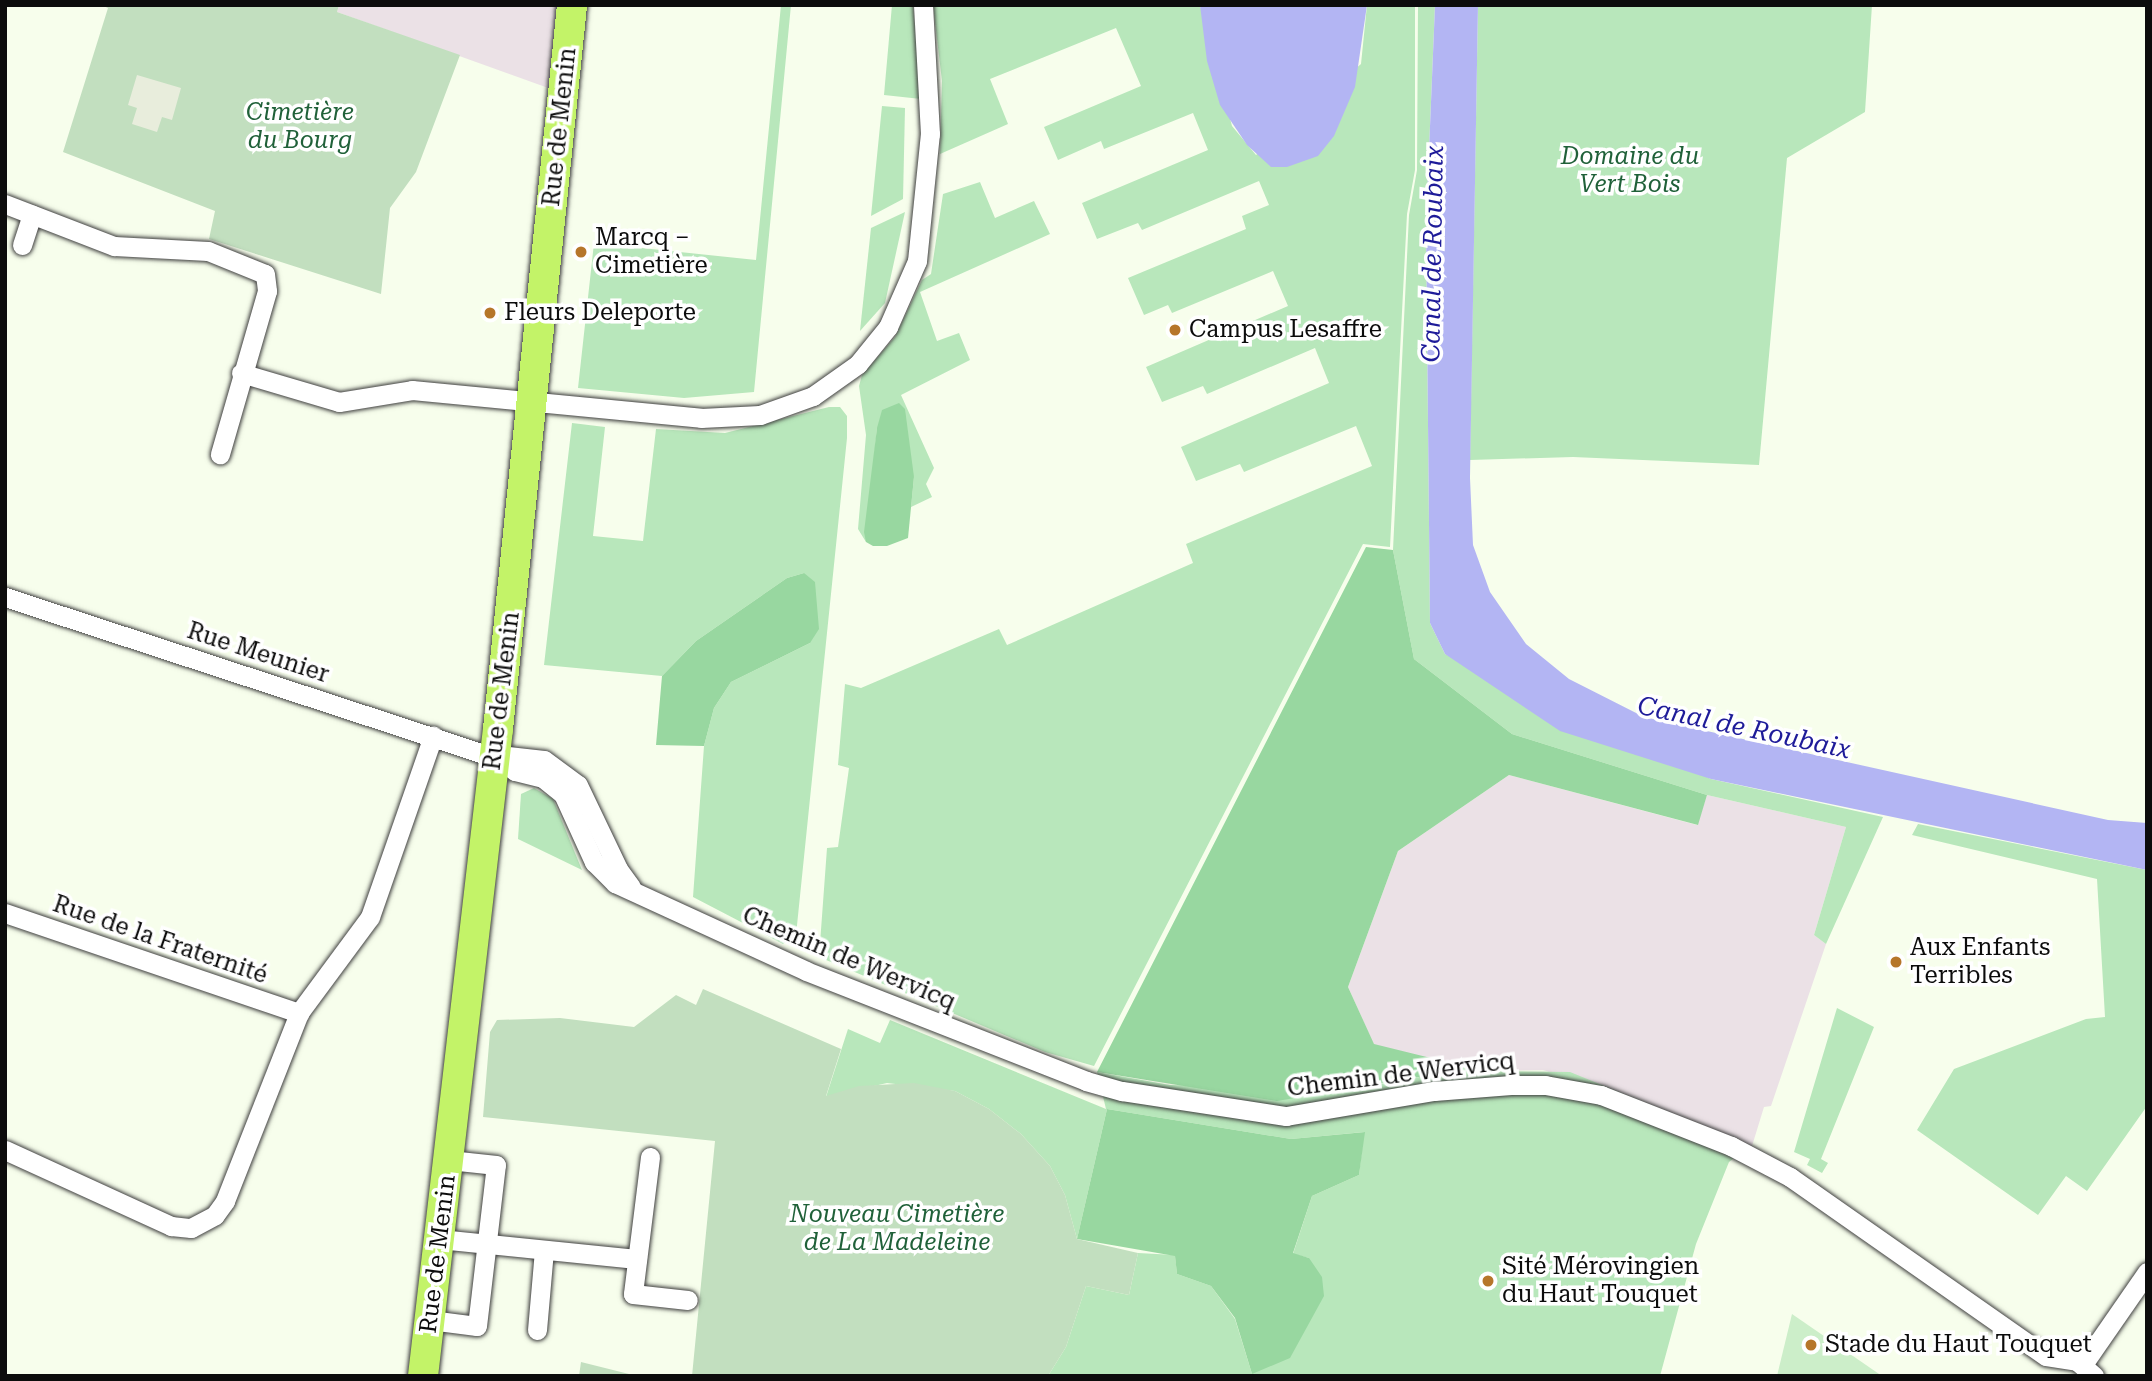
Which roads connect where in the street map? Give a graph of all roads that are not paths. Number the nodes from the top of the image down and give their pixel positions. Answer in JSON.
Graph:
{"nodes":[{"id":1,"x":572,"y":5,"type":"edge"},
{"id":2,"x":585,"y":5,"type":"edge"},
{"id":3,"x":923,"y":5,"type":"edge"},
{"id":4,"x":5,"y":204,"type":"edge"},
{"id":5,"x":32,"y":215,"type":"junction"},
{"id":6,"x":22,"y":245,"type":"dead end"},
{"id":7,"x":241,"y":373,"type":"junction"},
{"id":8,"x":539,"y":404,"type":"junction"},
{"id":9,"x":220,"y":454,"type":"dead end"},
{"id":10,"x":5,"y":597,"type":"edge"},
{"id":11,"x":433,"y":736,"type":"junction"},
{"id":12,"x":505,"y":759,"type":"junction"},
{"id":13,"x":5,"y":913,"type":"edge"},
{"id":14,"x":299,"y":1013,"type":"junction"},
{"id":15,"x":5,"y":1150,"type":"edge"},
{"id":16,"x":650,"y":1157,"type":"dead end"},
{"id":17,"x":455,"y":1161,"type":"junction"},
{"id":18,"x":446,"y":1240,"type":"junction"},
{"id":19,"x":486,"y":1245,"type":"junction"},
{"id":20,"x":544,"y":1250,"type":"junction"},
{"id":21,"x":637,"y":1259,"type":"junction"},
{"id":22,"x":2147,"y":1272,"type":"edge"},
{"id":23,"x":688,"y":1300,"type":"dead end"},
{"id":24,"x":437,"y":1321,"type":"junction"},
{"id":25,"x":537,"y":1330,"type":"dead end"},
{"id":26,"x":2089,"y":1369,"type":"edge"},
{"id":27,"x":423,"y":1376,"type":"edge"},
{"id":28,"x":438,"y":1376,"type":"edge"}],
"edges":[{"from":1,"to":8,"type":"main road","name":"Rue de Menin"},
{"from":2,"to":8,"type":"main road","name":"Rue de Menin"},
{"from":3,"to":8,"type":"street"},
{"from":4,"to":5,"type":"street"},
{"from":5,"to":6,"type":"street"},
{"from":5,"to":7,"type":"street"},
{"from":7,"to":8,"type":"street"},
{"from":7,"to":9,"type":"street"},
{"from":8,"to":12,"type":"main road","name":"Rue de Menin"},
{"from":10,"to":11,"type":"street","name":"Rue Meunier"},
{"from":11,"to":12,"type":"street","name":"Rue Meunier"},
{"from":11,"to":14,"type":"street"},
{"from":12,"to":17,"type":"main road","name":"Rue de Menin"},
{"from":12,"to":26,"type":"street","name":"Chemin de Wervicq"},
{"from":13,"to":14,"type":"street","name":"Rue de la Fraternité"},
{"from":14,"to":15,"type":"street"},
{"from":16,"to":21,"type":"street"},
{"from":17,"to":18,"type":"main road","name":"Rue de Menin"},
{"from":17,"to":19,"type":"street"},
{"from":18,"to":19,"type":"street"},
{"from":18,"to":24,"type":"main road","name":"Rue de Menin"},
{"from":19,"to":20,"type":"street"},
{"from":19,"to":24,"type":"street"},
{"from":20,"to":21,"type":"street"},
{"from":20,"to":25,"type":"street"},
{"from":21,"to":23,"type":"street"},
{"from":22,"to":26,"type":"street"},
{"from":24,"to":27,"type":"main road","name":"Rue de Menin"},
{"from":24,"to":28,"type":"main road","name":"Rue de Menin"}]}
